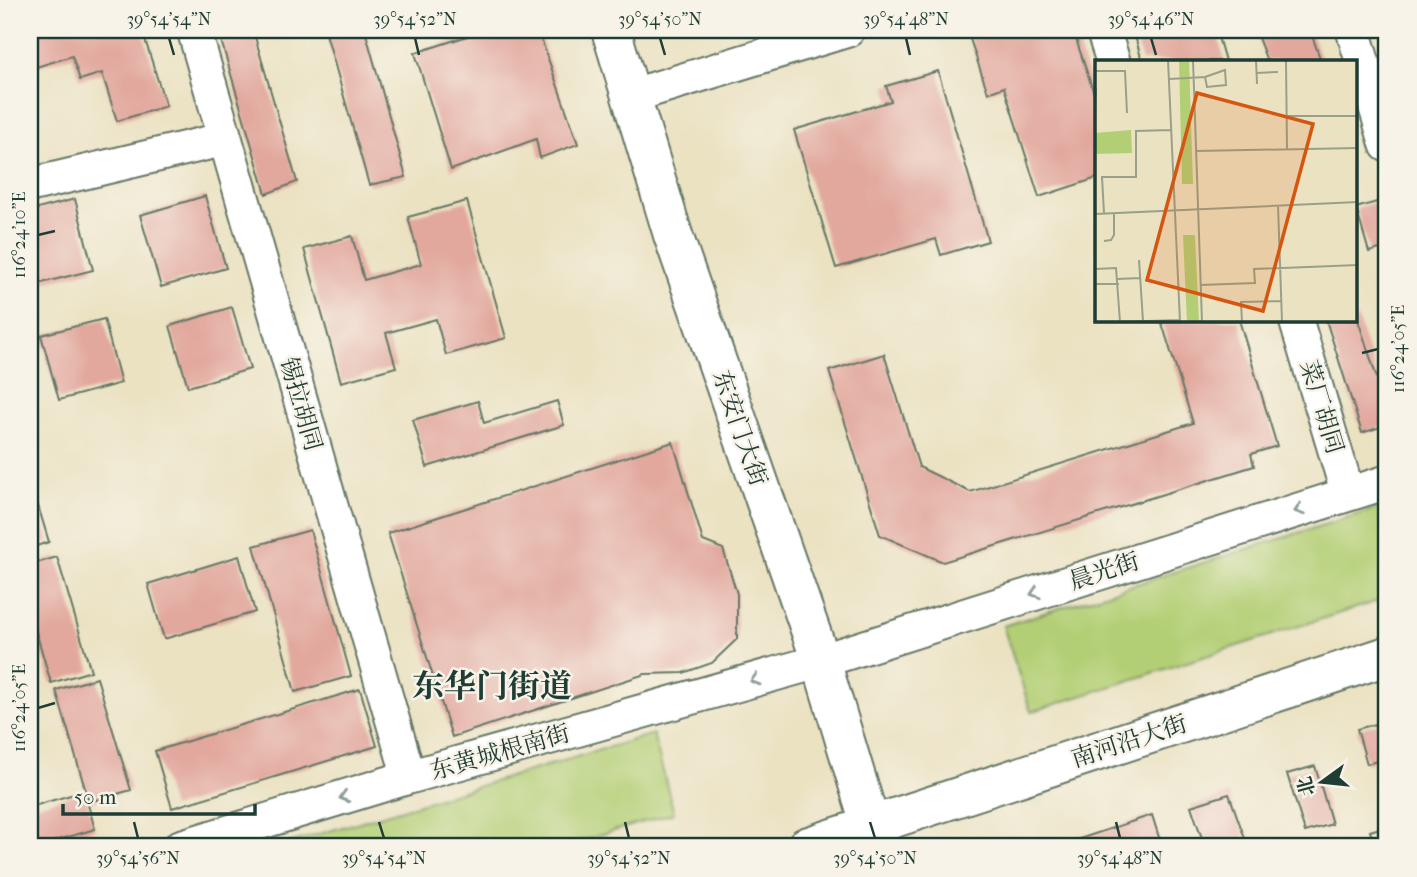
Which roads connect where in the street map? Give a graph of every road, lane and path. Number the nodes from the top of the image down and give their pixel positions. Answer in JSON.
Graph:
{"nodes":[{"id":1,"x":194,"y":30,"type":"edge"},
{"id":2,"x":611,"y":30,"type":"edge"},
{"id":3,"x":848,"y":30,"type":"edge"},
{"id":4,"x":1103,"y":30,"type":"edge"},
{"id":5,"x":1353,"y":30,"type":"edge"},
{"id":6,"x":1113,"y":60,"type":"edge"},
{"id":7,"x":631,"y":96,"type":"junction"},
{"id":8,"x":225,"y":139,"type":"junction"},
{"id":9,"x":1387,"y":145,"type":"edge"},
{"id":10,"x":30,"y":185,"type":"edge"},
{"id":11,"x":1297,"y":322,"type":"edge"},
{"id":12,"x":1387,"y":482,"type":"edge"},
{"id":13,"x":1349,"y":494,"type":"junction"},
{"id":14,"x":1387,"y":656,"type":"edge"},
{"id":15,"x":821,"y":661,"type":"junction"},
{"id":16,"x":409,"y":777,"type":"junction"},
{"id":17,"x":874,"y":837,"type":"edge"},
{"id":18,"x":180,"y":847,"type":"edge"},
{"id":19,"x":806,"y":847,"type":"edge"}],
"edges":[{"from":1,"to":8,"type":"street","name":"锡拉胡同"},
{"from":2,"to":7,"type":"main road","name":"东安门大街"},
{"from":3,"to":7,"type":"street"},
{"from":4,"to":6,"type":"street"},
{"from":5,"to":9,"type":"street"},
{"from":7,"to":15,"type":"main road","name":"东安门大街"},
{"from":8,"to":10,"type":"street"},
{"from":8,"to":16,"type":"street","name":"锡拉胡同"},
{"from":11,"to":13,"type":"street","name":"菜厂胡同"},
{"from":12,"to":13,"type":"street","name":"晨光街"},
{"from":13,"to":15,"type":"street","name":"晨光街","one_way":true},
{"from":14,"to":17,"type":"main road","name":"南河沿大街"},
{"from":15,"to":16,"type":"street","name":"东黄城根南街","one_way":true},
{"from":15,"to":17,"type":"main road","name":"东安门大街"},
{"from":16,"to":18,"type":"street","name":"东黄城根南街","one_way":true},
{"from":17,"to":19,"type":"main road","name":"南河沿大街"}]}
